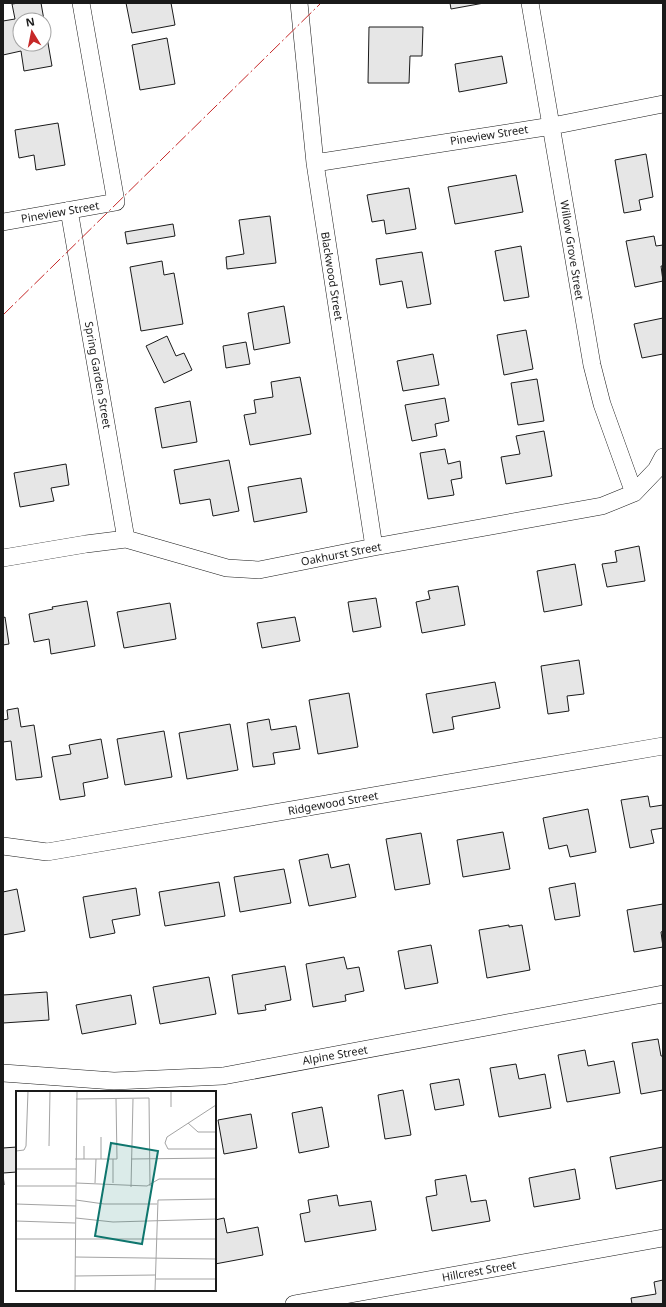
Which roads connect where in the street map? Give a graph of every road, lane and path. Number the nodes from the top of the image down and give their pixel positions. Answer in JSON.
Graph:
{"nodes":[{"id":1,"x":80,"y":3,"type":"edge"},
{"id":2,"x":299,"y":3,"type":"edge"},
{"id":3,"x":530,"y":3,"type":"edge"},
{"id":4,"x":663,"y":104,"type":"edge"},
{"id":5,"x":552,"y":126,"type":"junction"},
{"id":6,"x":315,"y":163,"type":"junction"},
{"id":7,"x":70,"y":210,"type":"junction"},
{"id":8,"x":3,"y":222,"type":"edge"},
{"id":9,"x":663,"y":457,"type":"edge"},
{"id":10,"x":634,"y":493,"type":"junction"},
{"id":11,"x":126,"y":539,"type":"junction"},
{"id":12,"x":374,"y":547,"type":"junction"},
{"id":13,"x":3,"y":558,"type":"edge"},
{"id":14,"x":663,"y":746,"type":"edge"},
{"id":15,"x":3,"y":846,"type":"edge"},
{"id":16,"x":663,"y":994,"type":"edge"},
{"id":17,"x":3,"y":1073,"type":"edge"},
{"id":18,"x":663,"y":1238,"type":"edge"},
{"id":19,"x":294,"y":1304,"type":"edge"}],
"edges":[{"from":1,"to":7,"type":"street","name":"Pineview Street"},
{"from":2,"to":6,"type":"street","name":"Blackwood Street"},
{"from":3,"to":5,"type":"street","name":"Willow Grove Street"},
{"from":4,"to":5,"type":"street","name":"Pineview Street"},
{"from":5,"to":6,"type":"street","name":"Pineview Street"},
{"from":5,"to":10,"type":"street","name":"Willow Grove Street"},
{"from":6,"to":12,"type":"street","name":"Blackwood Street"},
{"from":7,"to":8,"type":"street","name":"Pineview Street"},
{"from":7,"to":11,"type":"street","name":"Spring Garden Street"},
{"from":9,"to":10,"type":"street","name":"Oakhurst Street"},
{"from":10,"to":12,"type":"street","name":"Oakhurst Street"},
{"from":11,"to":12,"type":"street","name":"Oakhurst Street"},
{"from":11,"to":13,"type":"street","name":"Oakhurst Street"},
{"from":14,"to":15,"type":"street","name":"Ridgewood Street"},
{"from":16,"to":17,"type":"street","name":"Alpine Street"},
{"from":18,"to":19,"type":"street","name":"Hillcrest Street"}]}
